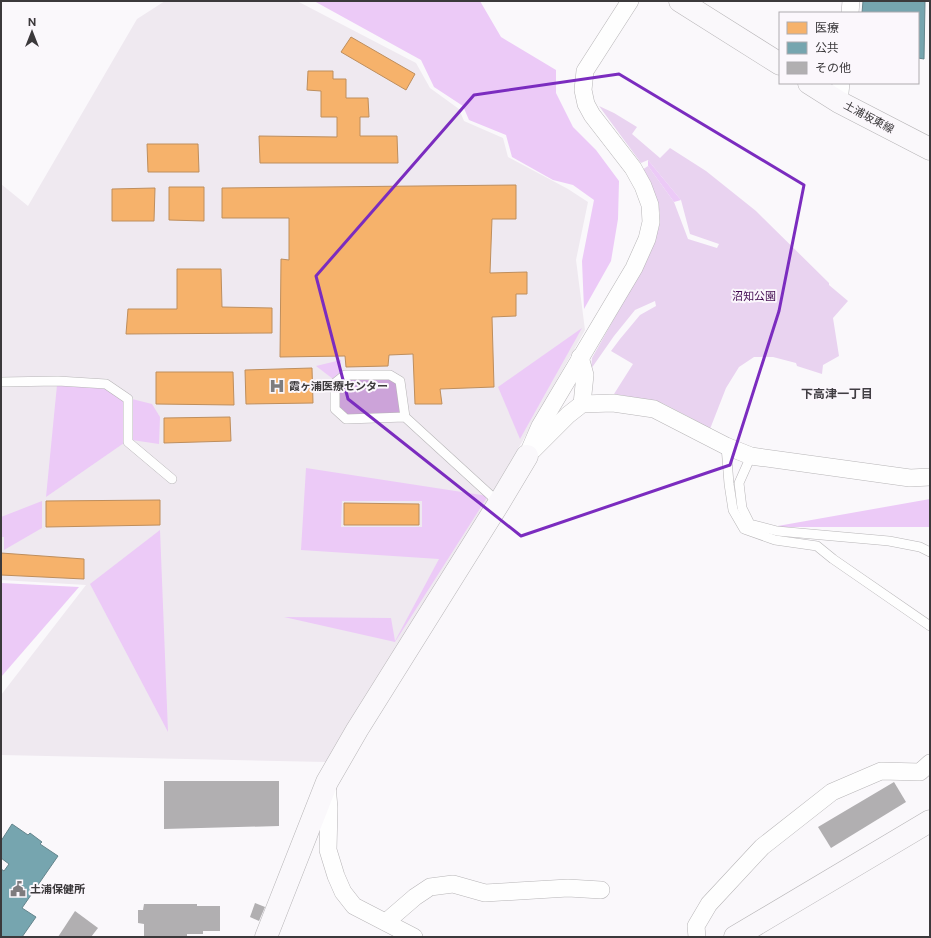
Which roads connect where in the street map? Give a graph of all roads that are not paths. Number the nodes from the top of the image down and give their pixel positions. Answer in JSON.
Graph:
{"nodes":[{"id":1,"x":630,"y":1,"type":"edge"},
{"id":2,"x":680,"y":1,"type":"edge"},
{"id":3,"x":851,"y":1,"type":"edge"},
{"id":4,"x":850,"y":12,"type":"edge"},
{"id":5,"x":779,"y":63,"type":"edge"},
{"id":6,"x":812,"y":84,"type":"edge"},
{"id":7,"x":840,"y":92,"type":"edge"},
{"id":8,"x":930,"y":149,"type":"edge"},
{"id":9,"x":580,"y":357,"type":"junction"},
{"id":10,"x":1,"y":382,"type":"edge"},
{"id":11,"x":582,"y":404,"type":"junction"},
{"id":12,"x":405,"y":417,"type":"junction"},
{"id":13,"x":726,"y":446,"type":"junction"},
{"id":14,"x":526,"y":456,"type":"junction"},
{"id":15,"x":752,"y":456,"type":"junction"},
{"id":16,"x":930,"y":477,"type":"edge"},
{"id":17,"x":172,"y":479,"type":"dead end"},
{"id":18,"x":499,"y":503,"type":"junction"},
{"id":19,"x":930,"y":552,"type":"edge"},
{"id":20,"x":930,"y":626,"type":"edge"},
{"id":21,"x":930,"y":763,"type":"edge"},
{"id":22,"x":327,"y":782,"type":"junction"},
{"id":23,"x":930,"y":821,"type":"edge"},
{"id":24,"x":601,"y":890,"type":"dead end"},
{"id":25,"x":386,"y":922,"type":"junction"},
{"id":26,"x":266,"y":937,"type":"edge"},
{"id":27,"x":414,"y":937,"type":"edge"},
{"id":28,"x":698,"y":937,"type":"edge"},
{"id":29,"x":735,"y":937,"type":"edge"}],
"edges":[{"from":1,"to":9,"type":"street"},
{"from":2,"to":5,"type":"street"},
{"from":3,"to":4,"type":"street"},
{"from":6,"to":7,"type":"street","name":"土浦坂東線"},
{"from":7,"to":8,"type":"street","name":"土浦坂東線"},
{"from":9,"to":11,"type":"street"},
{"from":9,"to":14,"type":"street"},
{"from":10,"to":17,"type":"lane"},
{"from":11,"to":13,"type":"street"},
{"from":11,"to":14,"type":"street"},
{"from":12,"to":12,"type":"lane"},
{"from":12,"to":18,"type":"lane"},
{"from":13,"to":15,"type":"street"},
{"from":13,"to":20,"type":"lane"},
{"from":14,"to":18,"type":"street"},
{"from":15,"to":16,"type":"street"},
{"from":15,"to":19,"type":"lane"},
{"from":18,"to":22,"type":"street"},
{"from":21,"to":28,"type":"street"},
{"from":22,"to":25,"type":"street"},
{"from":22,"to":26,"type":"street"},
{"from":23,"to":29,"type":"street"},
{"from":24,"to":25,"type":"street"},
{"from":25,"to":27,"type":"street"}]}
